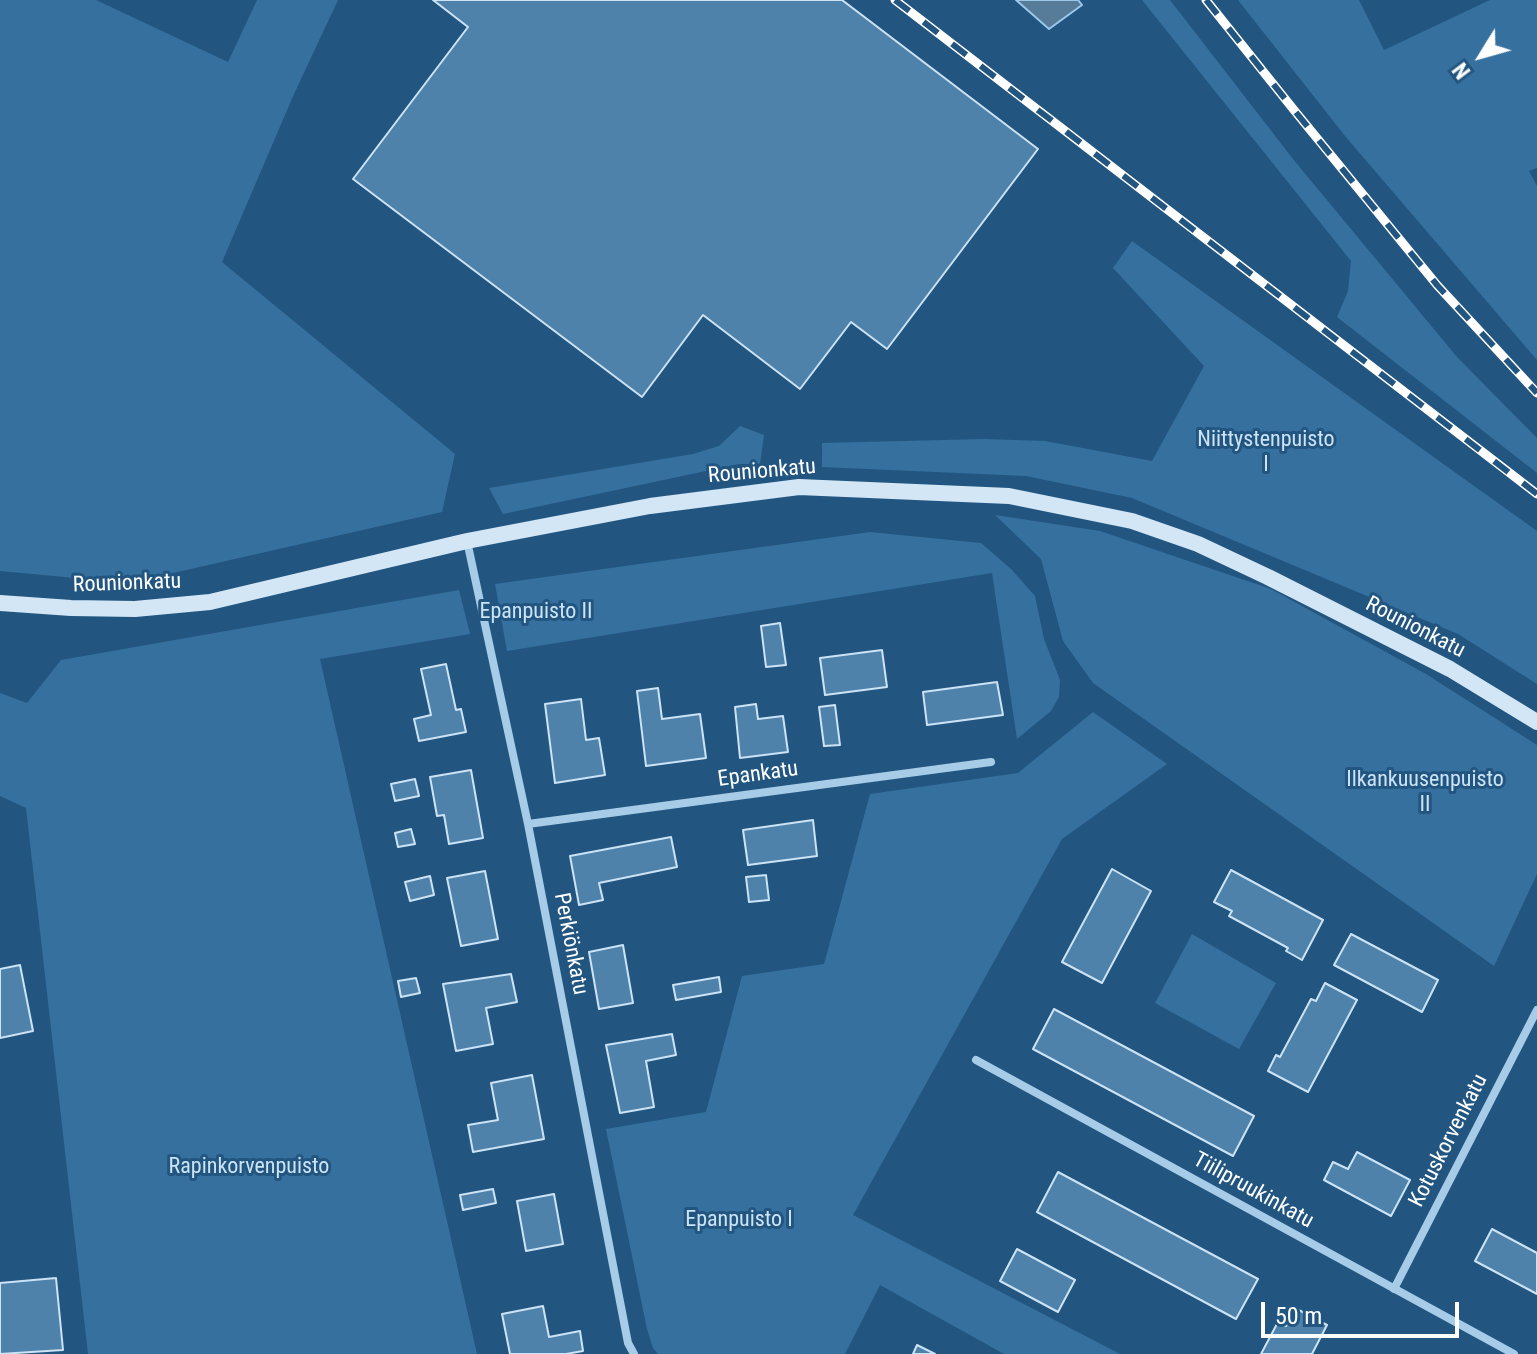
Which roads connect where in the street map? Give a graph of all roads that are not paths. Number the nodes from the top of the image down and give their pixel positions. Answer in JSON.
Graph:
{"nodes":[{"id":1,"x":467,"y":541,"type":"junction"},
{"id":2,"x":0,"y":603,"type":"edge"},
{"id":3,"x":1537,"y":722,"type":"edge"},
{"id":4,"x":991,"y":762,"type":"dead end"},
{"id":5,"x":528,"y":824,"type":"junction"},
{"id":6,"x":1537,"y":1010,"type":"edge"},
{"id":7,"x":976,"y":1060,"type":"dead end"},
{"id":8,"x":1394,"y":1289,"type":"junction"},
{"id":9,"x":634,"y":1354,"type":"edge"},
{"id":10,"x":1514,"y":1354,"type":"edge"}],
"edges":[{"from":1,"to":2,"type":"main road","name":"Rounionkatu"},
{"from":1,"to":3,"type":"main road","name":"Rounionkatu"},
{"from":1,"to":5,"type":"street","name":"Perkiönkatu"},
{"from":4,"to":5,"type":"street","name":"Epankatu"},
{"from":5,"to":9,"type":"street","name":"Perkiönkatu"},
{"from":6,"to":8,"type":"street","name":"Kotuskorvenkatu"},
{"from":7,"to":8,"type":"street","name":"Tiilipruukinkatu"},
{"from":8,"to":10,"type":"street","name":"Tiilipruukinkatu"}]}
